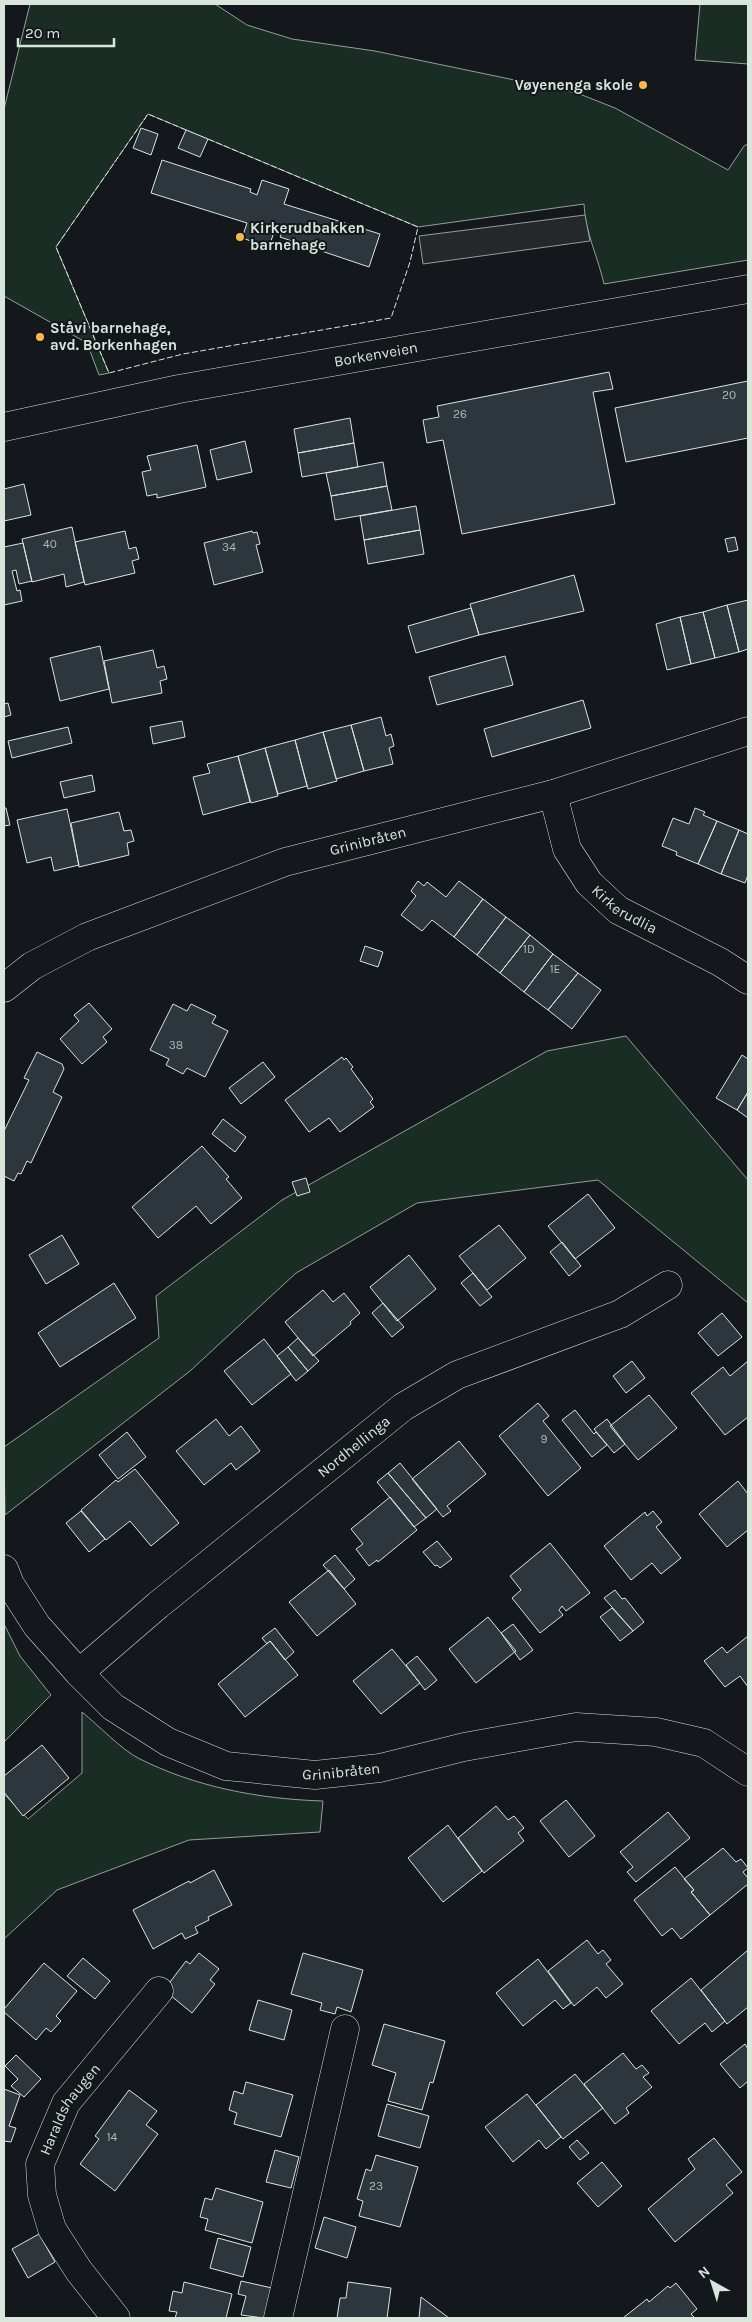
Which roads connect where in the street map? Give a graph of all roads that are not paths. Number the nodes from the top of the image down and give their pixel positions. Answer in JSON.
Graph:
{"nodes":[{"id":1,"x":748,"y":289,"type":"edge"},
{"id":2,"x":4,"y":427,"type":"edge"},
{"id":3,"x":748,"y":731,"type":"edge"},
{"id":4,"x":554,"y":794,"type":"junction"},
{"id":5,"x":748,"y":980,"type":"edge"},
{"id":6,"x":4,"y":988,"type":"edge"},
{"id":7,"x":668,"y":1285,"type":"dead end"},
{"id":8,"x":4,"y":1569,"type":"edge"},
{"id":9,"x":79,"y":1673,"type":"junction"},
{"id":10,"x":748,"y":1772,"type":"edge"},
{"id":11,"x":159,"y":1991,"type":"dead end"},
{"id":12,"x":345,"y":2029,"type":"dead end"},
{"id":13,"x":116,"y":2318,"type":"edge"},
{"id":14,"x":278,"y":2318,"type":"edge"}],
"edges":[{"from":1,"to":2,"type":"street","name":"Borkenveien"},
{"from":3,"to":4,"type":"street","name":"Grinibråten"},
{"from":4,"to":5,"type":"street","name":"Kirkerudlia"},
{"from":4,"to":6,"type":"street","name":"Grinibråten"},
{"from":7,"to":9,"type":"street","name":"Nordhellinga"},
{"from":8,"to":9,"type":"street","name":"Grinibråten"},
{"from":9,"to":10,"type":"street","name":"Grinibråten"},
{"from":11,"to":13,"type":"street","name":"Haraldshaugen"},
{"from":12,"to":14,"type":"street"}]}
